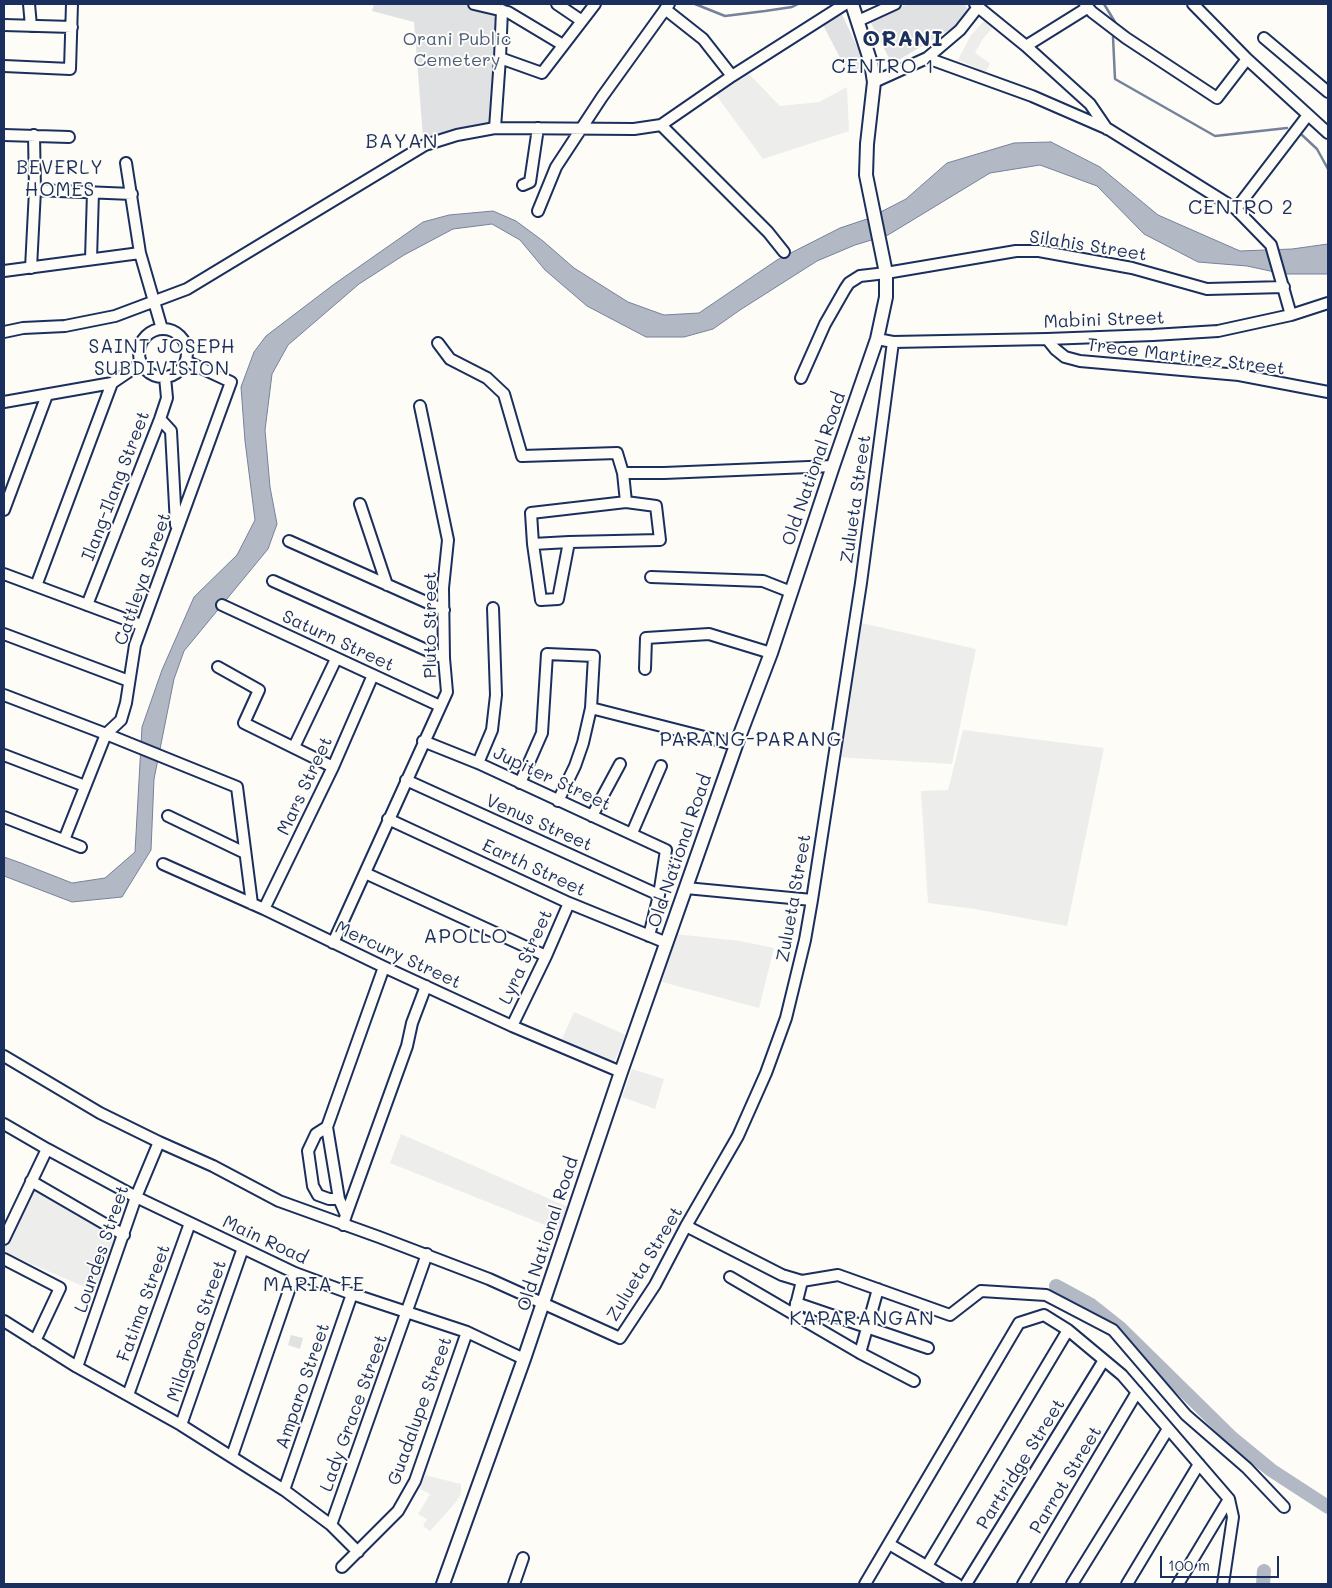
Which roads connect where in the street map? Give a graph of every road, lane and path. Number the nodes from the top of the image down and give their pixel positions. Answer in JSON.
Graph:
{"nodes":[{"id":1,"x":29,"y":4,"type":"edge"},
{"id":2,"x":72,"y":4,"type":"edge"},
{"id":3,"x":474,"y":4,"type":"edge"},
{"id":4,"x":557,"y":4,"type":"edge"},
{"id":5,"x":595,"y":4,"type":"edge"},
{"id":6,"x":845,"y":4,"type":"edge"},
{"id":7,"x":852,"y":4,"type":"edge"},
{"id":8,"x":895,"y":4,"type":"edge"},
{"id":9,"x":1193,"y":4,"type":"edge"},
{"id":10,"x":976,"y":6,"type":"edge"},
{"id":11,"x":1086,"y":6,"type":"edge"},
{"id":12,"x":667,"y":7,"type":"edge"},
{"id":13,"x":506,"y":9,"type":"edge"},
{"id":14,"x":582,"y":21,"type":"junction"},
{"id":15,"x":858,"y":21,"type":"junction"},
{"id":16,"x":4,"y":25,"type":"edge"},
{"id":17,"x":31,"y":26,"type":"junction"},
{"id":18,"x":72,"y":27,"type":"junction"},
{"id":19,"x":1264,"y":38,"type":"dead end"},
{"id":20,"x":563,"y":46,"type":"junction"},
{"id":21,"x":1026,"y":46,"type":"junction"},
{"id":22,"x":500,"y":58,"type":"junction"},
{"id":23,"x":927,"y":58,"type":"junction"},
{"id":24,"x":1247,"y":59,"type":"junction"},
{"id":25,"x":4,"y":66,"type":"edge"},
{"id":26,"x":732,"y":76,"type":"junction"},
{"id":27,"x":874,"y":82,"type":"junction"},
{"id":28,"x":1328,"y":92,"type":"edge"},
{"id":29,"x":1308,"y":115,"type":"junction"},
{"id":30,"x":661,"y":125,"type":"junction"},
{"id":31,"x":495,"y":128,"type":"junction"},
{"id":32,"x":538,"y":128,"type":"junction"},
{"id":33,"x":580,"y":129,"type":"junction"},
{"id":34,"x":1108,"y":130,"type":"junction"},
{"id":35,"x":1328,"y":133,"type":"edge"},
{"id":36,"x":4,"y":135,"type":"edge"},
{"id":37,"x":34,"y":135,"type":"junction"},
{"id":38,"x":69,"y":137,"type":"dead end"},
{"id":39,"x":126,"y":163,"type":"dead end"},
{"id":40,"x":523,"y":185,"type":"dead end"},
{"id":41,"x":35,"y":190,"type":"junction"},
{"id":42,"x":93,"y":192,"type":"junction"},
{"id":43,"x":132,"y":194,"type":"junction"},
{"id":44,"x":1236,"y":208,"type":"junction"},
{"id":45,"x":538,"y":211,"type":"dead end"},
{"id":46,"x":784,"y":252,"type":"dead end"},
{"id":47,"x":140,"y":253,"type":"junction"},
{"id":48,"x":91,"y":260,"type":"junction"},
{"id":49,"x":32,"y":268,"type":"junction"},
{"id":50,"x":4,"y":271,"type":"edge"},
{"id":51,"x":886,"y":273,"type":"junction"},
{"id":52,"x":1284,"y":287,"type":"junction"},
{"id":53,"x":153,"y":302,"type":"junction"},
{"id":54,"x":1328,"y":304,"type":"edge"},
{"id":55,"x":1292,"y":315,"type":"junction"},
{"id":56,"x":162,"y":329,"type":"junction"},
{"id":57,"x":4,"y":332,"type":"edge"},
{"id":58,"x":878,"y":339,"type":"junction"},
{"id":59,"x":1048,"y":339,"type":"junction"},
{"id":60,"x":893,"y":342,"type":"junction"},
{"id":61,"x":438,"y":343,"type":"dead end"},
{"id":62,"x":186,"y":361,"type":"junction"},
{"id":63,"x":140,"y":364,"type":"junction"},
{"id":64,"x":165,"y":377,"type":"junction"},
{"id":65,"x":801,"y":378,"type":"dead end"},
{"id":66,"x":112,"y":384,"type":"junction"},
{"id":67,"x":1328,"y":392,"type":"edge"},
{"id":68,"x":47,"y":395,"type":"junction"},
{"id":69,"x":4,"y":402,"type":"edge"},
{"id":70,"x":420,"y":406,"type":"dead end"},
{"id":71,"x":160,"y":419,"type":"junction"},
{"id":72,"x":832,"y":466,"type":"junction"},
{"id":73,"x":623,"y":473,"type":"junction"},
{"id":74,"x":626,"y":502,"type":"junction"},
{"id":75,"x":360,"y":504,"type":"dead end"},
{"id":76,"x":4,"y":510,"type":"edge"},
{"id":77,"x":176,"y":531,"type":"junction"},
{"id":78,"x":289,"y":541,"type":"dead end"},
{"id":79,"x":569,"y":542,"type":"junction"},
{"id":80,"x":533,"y":544,"type":"junction"},
{"id":81,"x":4,"y":574,"type":"edge"},
{"id":82,"x":651,"y":577,"type":"dead end"},
{"id":83,"x":273,"y":581,"type":"dead end"},
{"id":84,"x":387,"y":585,"type":"junction"},
{"id":85,"x":36,"y":586,"type":"junction"},
{"id":86,"x":791,"y":592,"type":"junction"},
{"id":87,"x":87,"y":605,"type":"junction"},
{"id":88,"x":222,"y":605,"type":"dead end"},
{"id":89,"x":493,"y":608,"type":"dead end"},
{"id":90,"x":444,"y":610,"type":"junction"},
{"id":91,"x":141,"y":625,"type":"junction"},
{"id":92,"x":4,"y":634,"type":"edge"},
{"id":93,"x":771,"y":653,"type":"junction"},
{"id":94,"x":444,"y":658,"type":"junction"},
{"id":95,"x":336,"y":659,"type":"junction"},
{"id":96,"x":218,"y":667,"type":"dead end"},
{"id":97,"x":646,"y":669,"type":"dead end"},
{"id":98,"x":373,"y":675,"type":"junction"},
{"id":99,"x":129,"y":681,"type":"junction"},
{"id":100,"x":4,"y":695,"type":"edge"},
{"id":101,"x":440,"y":706,"type":"junction"},
{"id":102,"x":591,"y":708,"type":"junction"},
{"id":103,"x":106,"y":734,"type":"junction"},
{"id":104,"x":424,"y":741,"type":"junction"},
{"id":105,"x":736,"y":745,"type":"junction"},
{"id":106,"x":294,"y":747,"type":"junction"},
{"id":107,"x":4,"y":755,"type":"edge"},
{"id":108,"x":478,"y":763,"type":"junction"},
{"id":109,"x":620,"y":764,"type":"dead end"},
{"id":110,"x":661,"y":766,"type":"dead end"},
{"id":111,"x":333,"y":767,"type":"junction"},
{"id":112,"x":406,"y":780,"type":"junction"},
{"id":113,"x":520,"y":783,"type":"junction"},
{"id":114,"x":85,"y":786,"type":"junction"},
{"id":115,"x":558,"y":801,"type":"junction"},
{"id":116,"x":168,"y":816,"type":"dead end"},
{"id":117,"x":592,"y":816,"type":"junction"},
{"id":118,"x":4,"y":817,"type":"edge"},
{"id":119,"x":388,"y":819,"type":"junction"},
{"id":120,"x":632,"y":833,"type":"junction"},
{"id":121,"x":64,"y":840,"type":"junction"},
{"id":122,"x":81,"y":847,"type":"dead end"},
{"id":123,"x":245,"y":853,"type":"junction"},
{"id":124,"x":163,"y":864,"type":"dead end"},
{"id":125,"x":365,"y":873,"type":"junction"},
{"id":126,"x":686,"y":888,"type":"junction"},
{"id":127,"x":659,"y":895,"type":"junction"},
{"id":128,"x":812,"y":900,"type":"junction"},
{"id":129,"x":569,"y":903,"type":"junction"},
{"id":130,"x":252,"y":904,"type":"junction"},
{"id":131,"x":264,"y":909,"type":"junction"},
{"id":132,"x":649,"y":936,"type":"junction"},
{"id":133,"x":332,"y":942,"type":"junction"},
{"id":134,"x":667,"y":943,"type":"junction"},
{"id":135,"x":546,"y":956,"type":"junction"},
{"id":136,"x":384,"y":968,"type":"junction"},
{"id":137,"x":426,"y":986,"type":"junction"},
{"id":138,"x":512,"y":1026,"type":"junction"},
{"id":139,"x":4,"y":1056,"type":"edge"},
{"id":140,"x":621,"y":1072,"type":"junction"},
{"id":141,"x":4,"y":1124,"type":"edge"},
{"id":142,"x":327,"y":1127,"type":"junction"},
{"id":143,"x":159,"y":1142,"type":"junction"},
{"id":144,"x":47,"y":1150,"type":"junction"},
{"id":145,"x":31,"y":1181,"type":"junction"},
{"id":146,"x":136,"y":1197,"type":"junction"},
{"id":147,"x":339,"y":1199,"type":"junction"},
{"id":148,"x":344,"y":1220,"type":"junction"},
{"id":149,"x":190,"y":1223,"type":"junction"},
{"id":150,"x":686,"y":1226,"type":"junction"},
{"id":151,"x":124,"y":1235,"type":"junction"},
{"id":152,"x":4,"y":1239,"type":"edge"},
{"id":153,"x":242,"y":1248,"type":"junction"},
{"id":154,"x":427,"y":1254,"type":"junction"},
{"id":155,"x":4,"y":1259,"type":"edge"},
{"id":156,"x":295,"y":1272,"type":"junction"},
{"id":157,"x":730,"y":1277,"type":"dead end"},
{"id":158,"x":802,"y":1281,"type":"junction"},
{"id":159,"x":878,"y":1289,"type":"junction"},
{"id":160,"x":352,"y":1294,"type":"junction"},
{"id":161,"x":544,"y":1302,"type":"junction"},
{"id":162,"x":796,"y":1303,"type":"junction"},
{"id":163,"x":407,"y":1312,"type":"junction"},
{"id":164,"x":794,"y":1314,"type":"junction"},
{"id":165,"x":4,"y":1321,"type":"edge"},
{"id":166,"x":867,"y":1328,"type":"junction"},
{"id":167,"x":1068,"y":1330,"type":"junction"},
{"id":168,"x":467,"y":1332,"type":"junction"},
{"id":169,"x":35,"y":1341,"type":"junction"},
{"id":170,"x":928,"y":1348,"type":"dead end"},
{"id":171,"x":860,"y":1353,"type":"junction"},
{"id":172,"x":524,"y":1359,"type":"junction"},
{"id":173,"x":1104,"y":1360,"type":"junction"},
{"id":174,"x":77,"y":1367,"type":"junction"},
{"id":175,"x":914,"y":1381,"type":"dead end"},
{"id":176,"x":1137,"y":1392,"type":"junction"},
{"id":177,"x":128,"y":1395,"type":"junction"},
{"id":178,"x":181,"y":1425,"type":"junction"},
{"id":179,"x":1168,"y":1429,"type":"junction"},
{"id":180,"x":232,"y":1456,"type":"junction"},
{"id":181,"x":1199,"y":1464,"type":"junction"},
{"id":182,"x":284,"y":1490,"type":"junction"},
{"id":183,"x":1228,"y":1499,"type":"junction"},
{"id":184,"x":1284,"y":1507,"type":"dead end"},
{"id":185,"x":331,"y":1525,"type":"junction"},
{"id":186,"x":889,"y":1544,"type":"junction"},
{"id":187,"x":358,"y":1552,"type":"junction"},
{"id":188,"x":523,"y":1558,"type":"dead end"},
{"id":189,"x":927,"y":1566,"type":"junction"},
{"id":190,"x":342,"y":1567,"type":"dead end"},
{"id":191,"x":518,"y":1583,"type":"edge"},
{"id":192,"x":443,"y":1584,"type":"edge"},
{"id":193,"x":865,"y":1584,"type":"edge"},
{"id":194,"x":957,"y":1584,"type":"edge"},
{"id":195,"x":966,"y":1584,"type":"edge"},
{"id":196,"x":1023,"y":1584,"type":"edge"},
{"id":197,"x":1072,"y":1584,"type":"edge"},
{"id":198,"x":1127,"y":1584,"type":"edge"},
{"id":199,"x":1178,"y":1584,"type":"edge"},
{"id":200,"x":1223,"y":1584,"type":"edge"}],
"edges":[{"from":1,"to":17,"type":"street"},
{"from":2,"to":18,"type":"street"},
{"from":3,"to":13,"type":"street"},
{"from":4,"to":14,"type":"street"},
{"from":5,"to":14,"type":"street"},
{"from":6,"to":26,"type":"street"},
{"from":7,"to":15,"type":"main road","name":"Old National Road"},
{"from":8,"to":15,"type":"street"},
{"from":9,"to":24,"type":"street"},
{"from":10,"to":21,"type":"street"},
{"from":10,"to":23,"type":"street"},
{"from":11,"to":21,"type":"street"},
{"from":11,"to":24,"type":"street"},
{"from":12,"to":26,"type":"street"},
{"from":12,"to":33,"type":"street"},
{"from":13,"to":20,"type":"street"},
{"from":13,"to":22,"type":"street"},
{"from":14,"to":20,"type":"street"},
{"from":15,"to":27,"type":"main road","name":"Old National Road"},
{"from":16,"to":17,"type":"street"},
{"from":17,"to":18,"type":"street"},
{"from":18,"to":25,"type":"street"},
{"from":19,"to":28,"type":"street"},
{"from":20,"to":22,"type":"street"},
{"from":21,"to":34,"type":"street"},
{"from":22,"to":31,"type":"street"},
{"from":23,"to":27,"type":"street"},
{"from":23,"to":34,"type":"street"},
{"from":24,"to":29,"type":"street"},
{"from":26,"to":30,"type":"street"},
{"from":27,"to":51,"type":"main road","name":"Old National Road"},
{"from":29,"to":35,"type":"street"},
{"from":29,"to":44,"type":"street"},
{"from":30,"to":33,"type":"street"},
{"from":30,"to":46,"type":"street"},
{"from":31,"to":32,"type":"street"},
{"from":31,"to":53,"type":"street"},
{"from":32,"to":33,"type":"street"},
{"from":32,"to":40,"type":"street"},
{"from":33,"to":45,"type":"street"},
{"from":34,"to":44,"type":"street"},
{"from":36,"to":37,"type":"street"},
{"from":37,"to":38,"type":"street"},
{"from":37,"to":41,"type":"street"},
{"from":39,"to":43,"type":"street"},
{"from":41,"to":42,"type":"street"},
{"from":41,"to":49,"type":"street"},
{"from":42,"to":43,"type":"street"},
{"from":42,"to":48,"type":"street"},
{"from":43,"to":47,"type":"street"},
{"from":44,"to":52,"type":"street"},
{"from":47,"to":48,"type":"street"},
{"from":47,"to":53,"type":"street"},
{"from":48,"to":49,"type":"street"},
{"from":49,"to":50,"type":"street"},
{"from":51,"to":52,"type":"street","name":"Silahis Street"},
{"from":51,"to":58,"type":"main road","name":"Old National Road"},
{"from":51,"to":65,"type":"street","name":"Silahis Street"},
{"from":52,"to":55,"type":"street"},
{"from":53,"to":56,"type":"street"},
{"from":53,"to":57,"type":"street"},
{"from":54,"to":55,"type":"street","name":"Mabini Street"},
{"from":55,"to":59,"type":"street","name":"Mabini Street"},
{"from":56,"to":62,"type":"street"},
{"from":56,"to":63,"type":"street"},
{"from":58,"to":60,"type":"street","name":"Mabini Street"},
{"from":58,"to":72,"type":"main road","name":"Old National Road"},
{"from":59,"to":60,"type":"street","name":"Mabini Street"},
{"from":59,"to":67,"type":"street","name":"Trece Martirez Street"},
{"from":60,"to":128,"type":"street","name":"Zulueta Street"},
{"from":61,"to":73,"type":"street"},
{"from":62,"to":64,"type":"street"},
{"from":62,"to":77,"type":"street","name":"Cattleya Street"},
{"from":63,"to":64,"type":"street"},
{"from":63,"to":66,"type":"street"},
{"from":64,"to":71,"type":"street","name":"Ilang-Ilang Street"},
{"from":66,"to":68,"type":"street"},
{"from":66,"to":85,"type":"street"},
{"from":68,"to":69,"type":"street"},
{"from":68,"to":76,"type":"street"},
{"from":70,"to":90,"type":"street","name":"Pluto Street"},
{"from":71,"to":77,"type":"street"},
{"from":71,"to":87,"type":"street","name":"Ilang-Ilang Street"},
{"from":72,"to":73,"type":"street"},
{"from":72,"to":86,"type":"main road","name":"Old National Road"},
{"from":73,"to":74,"type":"street"},
{"from":74,"to":79,"type":"street"},
{"from":74,"to":80,"type":"street"},
{"from":75,"to":84,"type":"street"},
{"from":77,"to":91,"type":"street","name":"Cattleya Street"},
{"from":78,"to":84,"type":"street"},
{"from":79,"to":80,"type":"street"},
{"from":79,"to":80,"type":"street"},
{"from":81,"to":85,"type":"street"},
{"from":82,"to":86,"type":"street"},
{"from":83,"to":94,"type":"street"},
{"from":84,"to":90,"type":"street"},
{"from":85,"to":87,"type":"street"},
{"from":86,"to":93,"type":"main road","name":"Old National Road"},
{"from":87,"to":91,"type":"street"},
{"from":88,"to":95,"type":"street","name":"Saturn Street"},
{"from":89,"to":108,"type":"street"},
{"from":90,"to":94,"type":"street","name":"Pluto Street"},
{"from":91,"to":99,"type":"street","name":"Cattleya Street"},
{"from":92,"to":99,"type":"street"},
{"from":93,"to":97,"type":"street"},
{"from":93,"to":105,"type":"main road","name":"Old National Road"},
{"from":94,"to":101,"type":"street","name":"Pluto Street"},
{"from":95,"to":98,"type":"street","name":"Saturn Street"},
{"from":95,"to":106,"type":"street"},
{"from":96,"to":106,"type":"street"},
{"from":98,"to":101,"type":"street","name":"Saturn Street"},
{"from":98,"to":111,"type":"street","name":"Mars Street"},
{"from":99,"to":103,"type":"street","name":"Cattleya Street"},
{"from":100,"to":103,"type":"street"},
{"from":101,"to":104,"type":"street","name":"Pluto Street"},
{"from":102,"to":105,"type":"street"},
{"from":102,"to":113,"type":"street"},
{"from":102,"to":115,"type":"street"},
{"from":103,"to":114,"type":"street","name":"Cattleya Street"},
{"from":103,"to":123,"type":"street"},
{"from":104,"to":108,"type":"street","name":"Jupiter Street"},
{"from":104,"to":112,"type":"street","name":"Pluto Street"},
{"from":105,"to":126,"type":"main road","name":"Old National Road"},
{"from":106,"to":111,"type":"street"},
{"from":107,"to":114,"type":"street"},
{"from":108,"to":113,"type":"street","name":"Jupiter Street"},
{"from":109,"to":117,"type":"street"},
{"from":110,"to":120,"type":"street"},
{"from":111,"to":131,"type":"street","name":"Mars Street"},
{"from":112,"to":119,"type":"street","name":"Pluto Street"},
{"from":112,"to":127,"type":"street","name":"Venus Street"},
{"from":113,"to":115,"type":"street","name":"Jupiter Street"},
{"from":114,"to":121,"type":"street","name":"Cattleya Street"},
{"from":115,"to":117,"type":"street","name":"Jupiter Street"},
{"from":116,"to":123,"type":"street"},
{"from":117,"to":120,"type":"street","name":"Jupiter Street"},
{"from":118,"to":121,"type":"street"},
{"from":119,"to":125,"type":"street","name":"Pluto Street"},
{"from":119,"to":129,"type":"street","name":"Earth Street"},
{"from":120,"to":127,"type":"street","name":"Jupiter Street"},
{"from":121,"to":122,"type":"street"},
{"from":123,"to":130,"type":"street"},
{"from":124,"to":130,"type":"street","name":"Mercury Street"},
{"from":125,"to":133,"type":"street","name":"Pluto Street"},
{"from":125,"to":135,"type":"street"},
{"from":126,"to":128,"type":"street"},
{"from":126,"to":134,"type":"main road","name":"Old National Road"},
{"from":127,"to":132,"type":"street"},
{"from":128,"to":150,"type":"street","name":"Zulueta Street"},
{"from":129,"to":132,"type":"street","name":"Earth Street"},
{"from":129,"to":135,"type":"street","name":"Lyra Street"},
{"from":130,"to":131,"type":"street","name":"Mercury Street"},
{"from":131,"to":133,"type":"street","name":"Mercury Street"},
{"from":132,"to":134,"type":"street","name":"Earth Street"},
{"from":133,"to":136,"type":"street","name":"Mercury Street"},
{"from":134,"to":140,"type":"main road","name":"Old National Road"},
{"from":135,"to":138,"type":"street","name":"Lyra Street"},
{"from":136,"to":137,"type":"street","name":"Mercury Street"},
{"from":136,"to":142,"type":"street"},
{"from":137,"to":138,"type":"street","name":"Mercury Street"},
{"from":137,"to":148,"type":"street"},
{"from":138,"to":140,"type":"street","name":"Mercury Street"},
{"from":139,"to":143,"type":"street"},
{"from":140,"to":161,"type":"main road","name":"Old National Road"},
{"from":141,"to":144,"type":"street","name":"Main Road"},
{"from":142,"to":147,"type":"street"},
{"from":142,"to":147,"type":"street"},
{"from":143,"to":146,"type":"street","name":"Lourdes Street"},
{"from":143,"to":148,"type":"street"},
{"from":144,"to":145,"type":"street"},
{"from":144,"to":146,"type":"street","name":"Main Road"},
{"from":145,"to":151,"type":"street"},
{"from":145,"to":152,"type":"street"},
{"from":146,"to":149,"type":"street","name":"Main Road"},
{"from":146,"to":151,"type":"street","name":"Lourdes Street"},
{"from":147,"to":148,"type":"street"},
{"from":148,"to":154,"type":"street"},
{"from":149,"to":153,"type":"street","name":"Main Road"},
{"from":149,"to":177,"type":"street","name":"Fatima Street"},
{"from":150,"to":158,"type":"street"},
{"from":150,"to":161,"type":"street","name":"Zulueta Street"},
{"from":151,"to":174,"type":"street","name":"Lourdes Street"},
{"from":153,"to":156,"type":"street","name":"Main Road"},
{"from":153,"to":178,"type":"street","name":"Milagrosa Street"},
{"from":154,"to":161,"type":"street"},
{"from":154,"to":163,"type":"street","name":"Lady Grace Street"},
{"from":155,"to":169,"type":"street"},
{"from":156,"to":160,"type":"street","name":"Main Road"},
{"from":156,"to":180,"type":"street"},
{"from":157,"to":164,"type":"street"},
{"from":158,"to":159,"type":"street"},
{"from":158,"to":162,"type":"street"},
{"from":159,"to":166,"type":"street"},
{"from":159,"to":184,"type":"street"},
{"from":160,"to":163,"type":"street","name":"Main Road"},
{"from":160,"to":182,"type":"street","name":"Amparo Street"},
{"from":161,"to":172,"type":"main road","name":"Old National Road"},
{"from":162,"to":164,"type":"street"},
{"from":162,"to":166,"type":"street"},
{"from":163,"to":168,"type":"street","name":"Main Road"},
{"from":163,"to":185,"type":"street","name":"Lady Grace Street"},
{"from":164,"to":171,"type":"street"},
{"from":165,"to":169,"type":"street"},
{"from":166,"to":170,"type":"street"},
{"from":166,"to":171,"type":"street"},
{"from":167,"to":173,"type":"street"},
{"from":167,"to":186,"type":"street"},
{"from":167,"to":189,"type":"street"},
{"from":168,"to":172,"type":"street","name":"Main Road"},
{"from":168,"to":187,"type":"street","name":"Guadalupe Street"},
{"from":169,"to":174,"type":"street"},
{"from":171,"to":175,"type":"street"},
{"from":172,"to":192,"type":"main road","name":"Old National Road"},
{"from":173,"to":176,"type":"street"},
{"from":173,"to":195,"type":"street","name":"Partridge Street"},
{"from":174,"to":177,"type":"street"},
{"from":176,"to":179,"type":"street"},
{"from":176,"to":196,"type":"street","name":"Parrot Street"},
{"from":177,"to":178,"type":"street"},
{"from":178,"to":180,"type":"street"},
{"from":179,"to":181,"type":"street"},
{"from":179,"to":197,"type":"street"},
{"from":180,"to":182,"type":"street"},
{"from":181,"to":183,"type":"street"},
{"from":181,"to":198,"type":"street"},
{"from":182,"to":185,"type":"street"},
{"from":183,"to":199,"type":"street"},
{"from":183,"to":200,"type":"street"},
{"from":185,"to":187,"type":"street"},
{"from":186,"to":189,"type":"street"},
{"from":186,"to":193,"type":"street"},
{"from":187,"to":190,"type":"street","name":"Guadalupe Street"},
{"from":188,"to":191,"type":"street"},
{"from":189,"to":194,"type":"street"}]}
